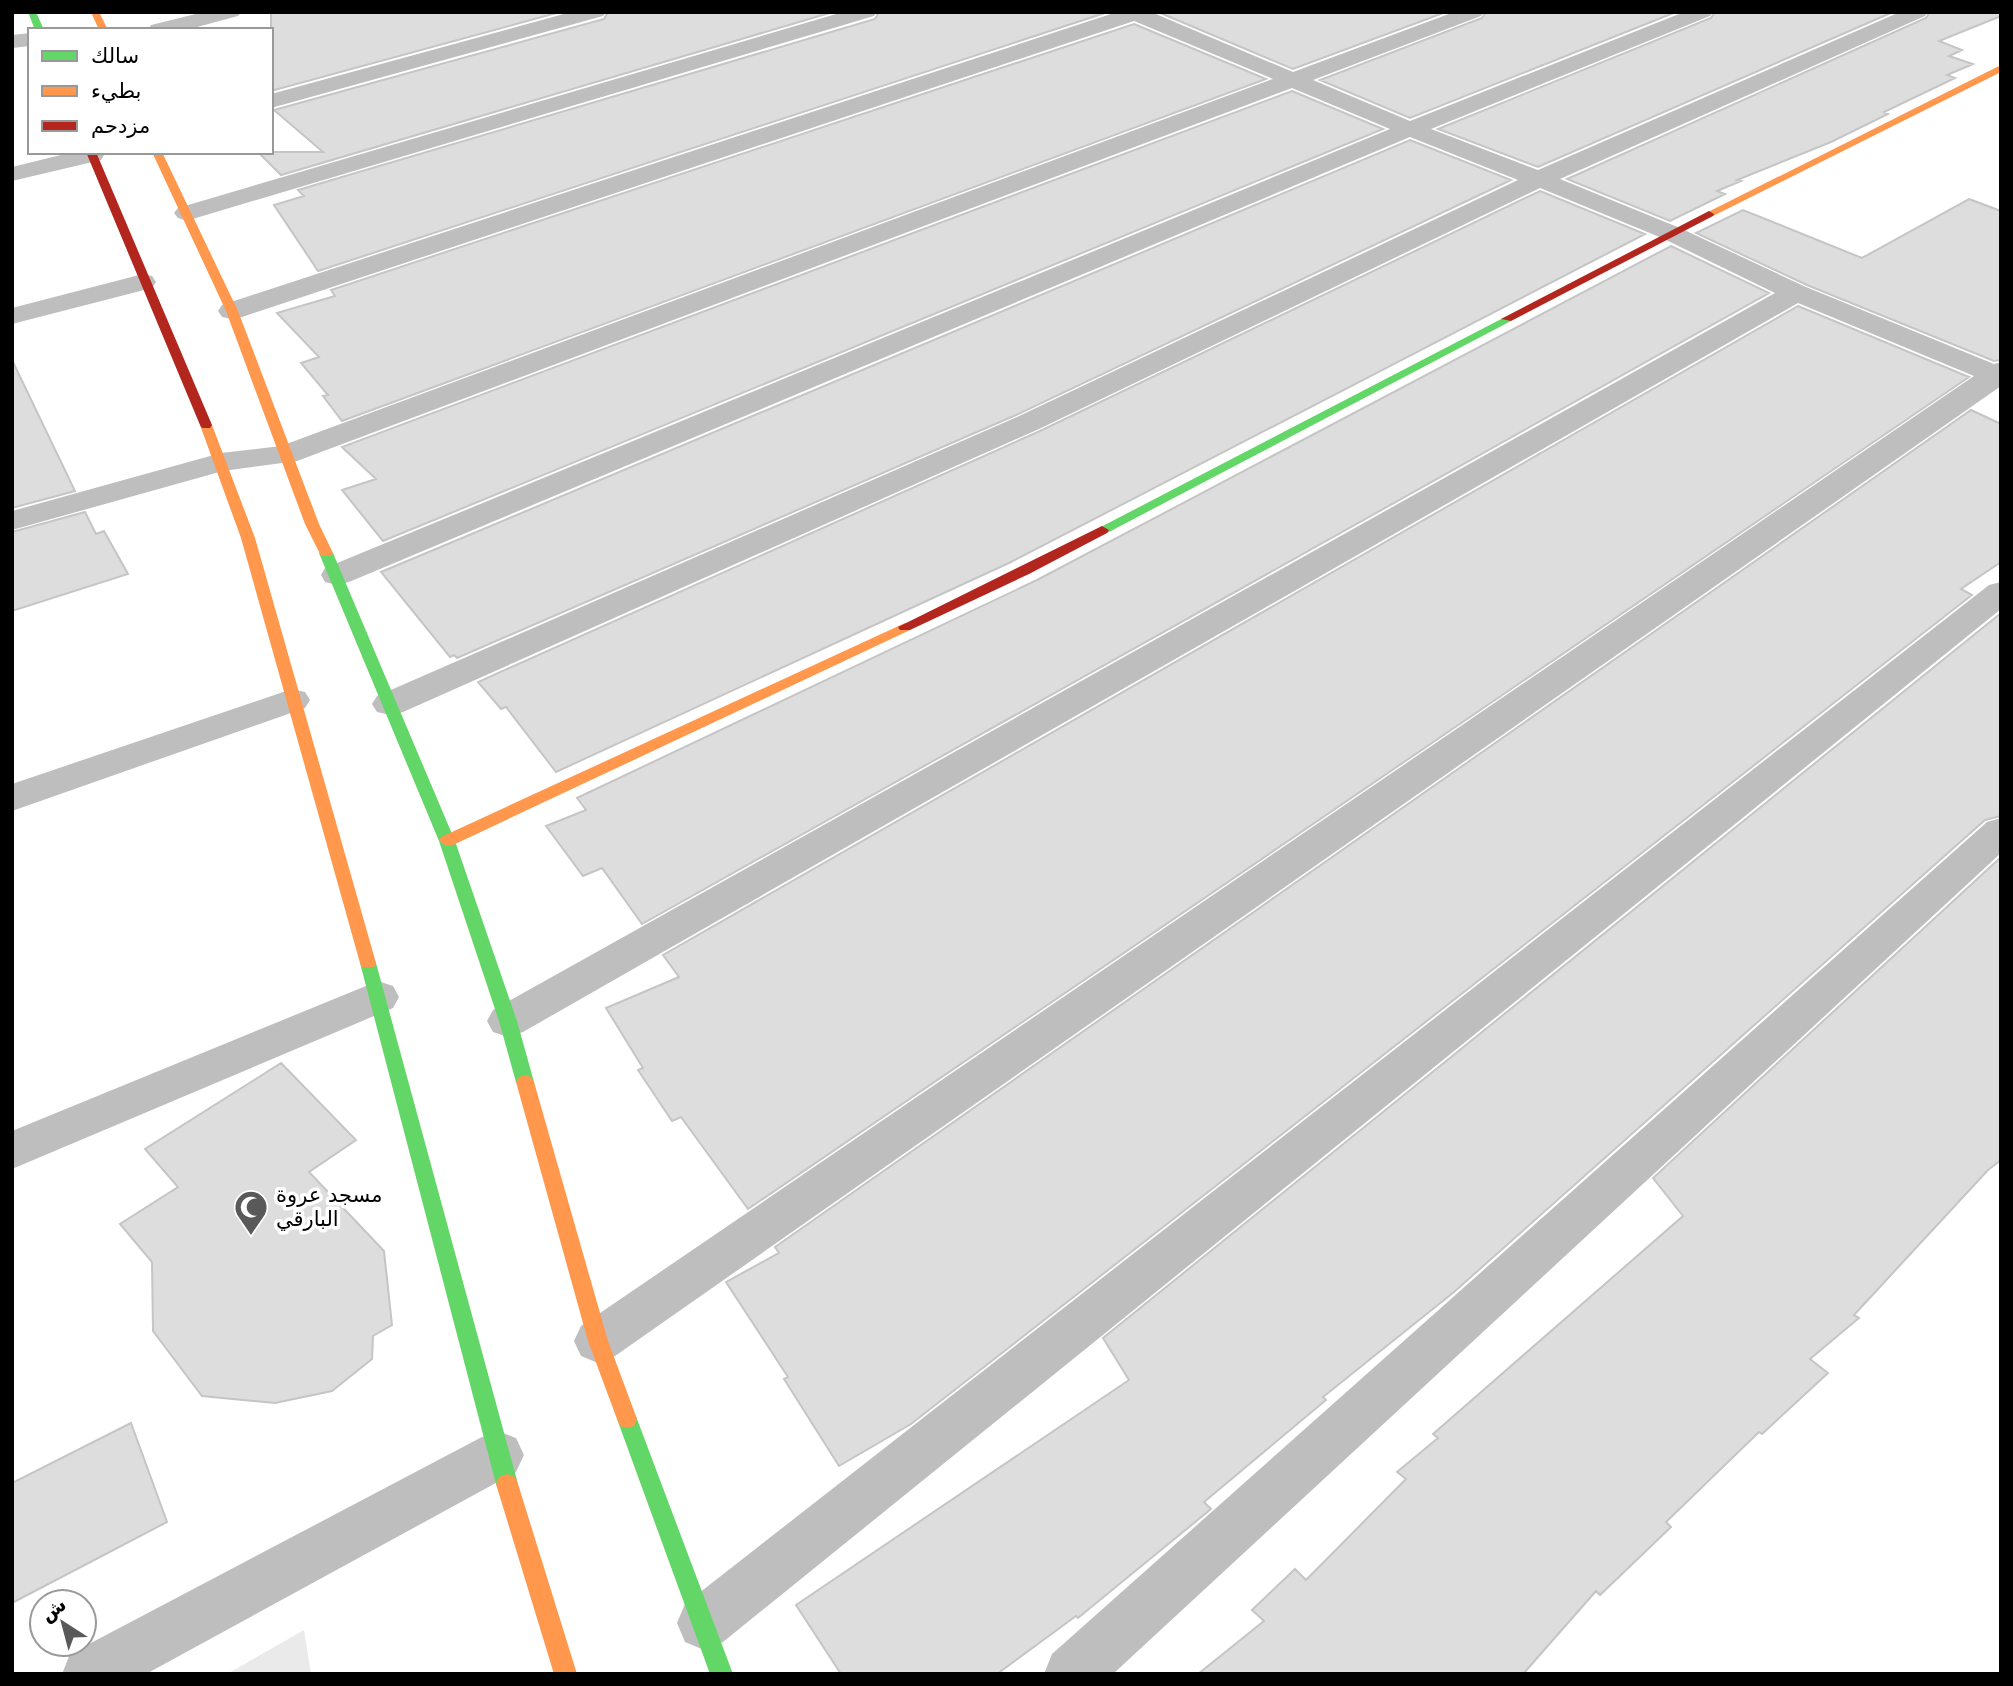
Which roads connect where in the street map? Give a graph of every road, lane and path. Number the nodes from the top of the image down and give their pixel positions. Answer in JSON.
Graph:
{"nodes":[{"id":1,"x":32,"y":12,"type":"edge"},
{"id":2,"x":95,"y":12,"type":"edge"},
{"id":3,"x":231,"y":12,"type":"edge"},
{"id":4,"x":596,"y":12,"type":"edge"},
{"id":5,"x":867,"y":12,"type":"edge"},
{"id":6,"x":1474,"y":12,"type":"edge"},
{"id":7,"x":1703,"y":12,"type":"edge"},
{"id":8,"x":1918,"y":12,"type":"edge"},
{"id":9,"x":1135,"y":13,"type":"edge"},
{"id":10,"x":39,"y":28,"type":"edge"},
{"id":11,"x":103,"y":28,"type":"edge"},
{"id":12,"x":167,"y":28,"type":"edge"},
{"id":13,"x":2001,"y":68,"type":"edge"},
{"id":14,"x":1295,"y":80,"type":"junction"},
{"id":15,"x":273,"y":100,"type":"edge"},
{"id":16,"x":1410,"y":129,"type":"junction"},
{"id":17,"x":91,"y":154,"type":"edge"},
{"id":18,"x":158,"y":154,"type":"edge"},
{"id":19,"x":12,"y":174,"type":"edge"},
{"id":20,"x":1539,"y":179,"type":"junction"},
{"id":21,"x":187,"y":213,"type":"junction"},
{"id":22,"x":1671,"y":233,"type":"junction"},
{"id":23,"x":143,"y":282,"type":"junction"},
{"id":24,"x":1796,"y":293,"type":"junction"},
{"id":25,"x":232,"y":311,"type":"junction"},
{"id":26,"x":12,"y":316,"type":"edge"},
{"id":27,"x":1999,"y":374,"type":"edge"},
{"id":28,"x":286,"y":455,"type":"junction"},
{"id":29,"x":221,"y":462,"type":"junction"},
{"id":30,"x":12,"y":521,"type":"edge"},
{"id":31,"x":337,"y":575,"type":"junction"},
{"id":32,"x":2001,"y":592,"type":"edge"},
{"id":33,"x":292,"y":700,"type":"junction"},
{"id":34,"x":390,"y":704,"type":"junction"},
{"id":35,"x":12,"y":798,"type":"edge"},
{"id":36,"x":2001,"y":831,"type":"edge"},
{"id":37,"x":447,"y":841,"type":"junction"},
{"id":38,"x":378,"y":997,"type":"junction"},
{"id":39,"x":508,"y":1021,"type":"junction"},
{"id":40,"x":12,"y":1151,"type":"edge"},
{"id":41,"x":598,"y":1341,"type":"junction"},
{"id":42,"x":498,"y":1455,"type":"junction"},
{"id":43,"x":704,"y":1623,"type":"junction"},
{"id":44,"x":90,"y":1674,"type":"edge"},
{"id":45,"x":566,"y":1674,"type":"edge"},
{"id":46,"x":722,"y":1674,"type":"edge"},
{"id":47,"x":1072,"y":1674,"type":"edge"}],
"edges":[{"from":1,"to":10,"type":"main road"},
{"from":2,"to":11,"type":"main road"},
{"from":3,"to":12,"type":"street"},
{"from":4,"to":15,"type":"street"},
{"from":5,"to":21,"type":"street"},
{"from":6,"to":14,"type":"street"},
{"from":7,"to":16,"type":"street"},
{"from":8,"to":20,"type":"street"},
{"from":9,"to":14,"type":"street"},
{"from":9,"to":25,"type":"street"},
{"from":13,"to":22,"type":"main road"},
{"from":14,"to":16,"type":"street"},
{"from":14,"to":28,"type":"street"},
{"from":16,"to":20,"type":"street"},
{"from":16,"to":31,"type":"street"},
{"from":17,"to":19,"type":"street"},
{"from":17,"to":23,"type":"main road"},
{"from":18,"to":21,"type":"main road"},
{"from":20,"to":22,"type":"street"},
{"from":20,"to":34,"type":"street"},
{"from":21,"to":25,"type":"main road"},
{"from":22,"to":24,"type":"street"},
{"from":22,"to":37,"type":"main road"},
{"from":23,"to":26,"type":"street"},
{"from":23,"to":29,"type":"main road"},
{"from":24,"to":27,"type":"street"},
{"from":24,"to":39,"type":"street"},
{"from":25,"to":28,"type":"main road"},
{"from":27,"to":41,"type":"street"},
{"from":28,"to":29,"type":"street"},
{"from":28,"to":31,"type":"main road"},
{"from":29,"to":30,"type":"street"},
{"from":29,"to":33,"type":"main road"},
{"from":31,"to":34,"type":"main road"},
{"from":32,"to":43,"type":"street"},
{"from":33,"to":35,"type":"street"},
{"from":33,"to":38,"type":"main road"},
{"from":34,"to":37,"type":"main road"},
{"from":36,"to":47,"type":"street"},
{"from":37,"to":39,"type":"main road"},
{"from":38,"to":40,"type":"street"},
{"from":38,"to":42,"type":"main road"},
{"from":39,"to":41,"type":"main road"},
{"from":41,"to":43,"type":"main road"},
{"from":42,"to":44,"type":"street"},
{"from":42,"to":45,"type":"main road"},
{"from":43,"to":46,"type":"main road"}]}
